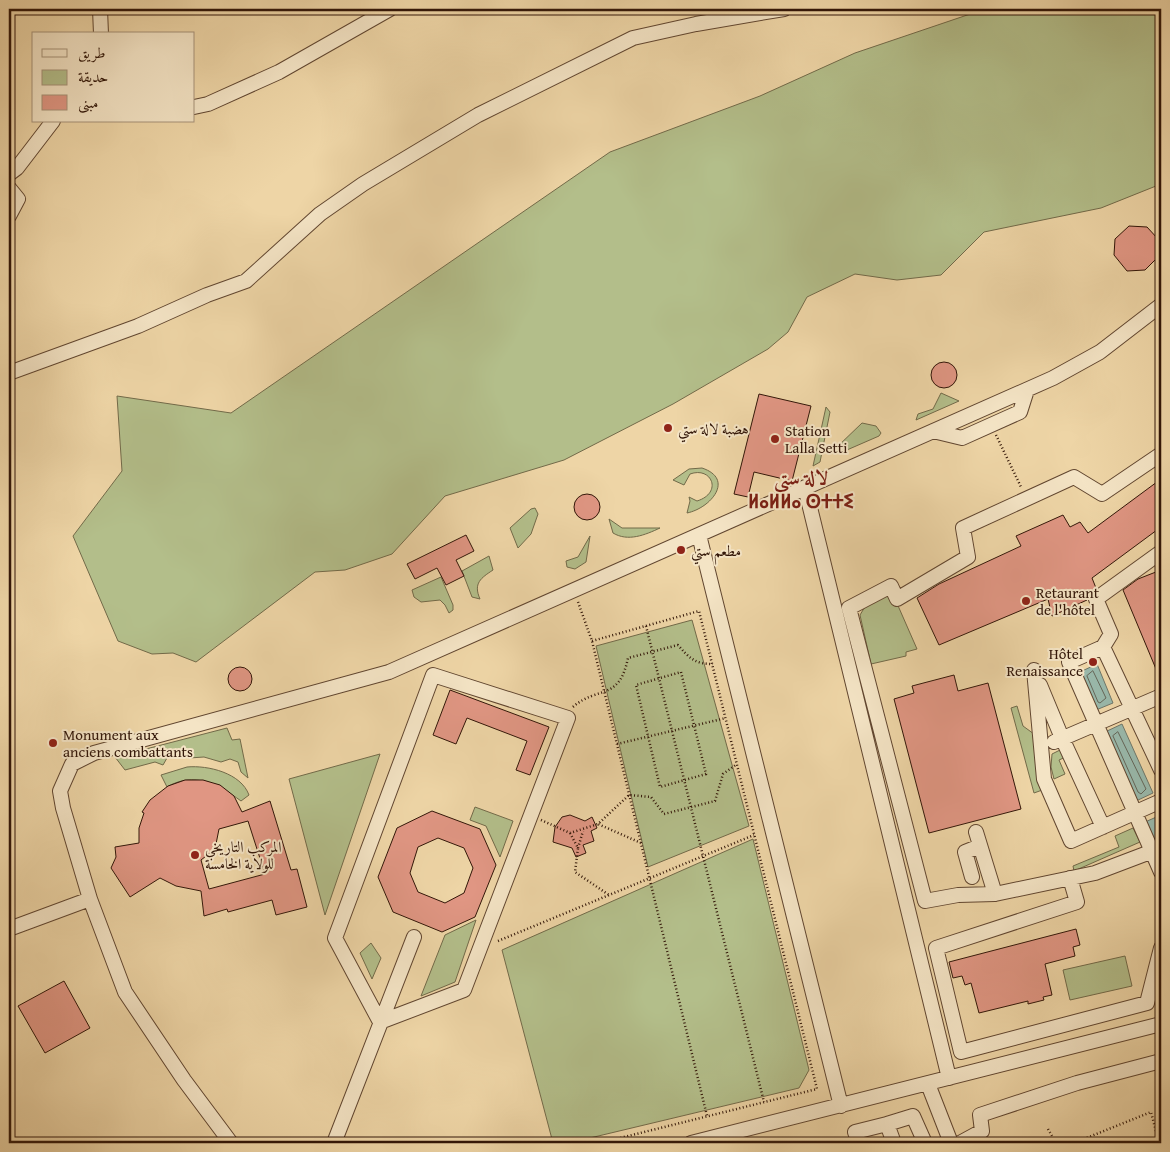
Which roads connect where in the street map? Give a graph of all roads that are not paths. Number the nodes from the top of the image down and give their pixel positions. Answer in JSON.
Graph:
{"nodes":[{"id":1,"x":100,"y":9,"type":"edge"},
{"id":2,"x":390,"y":9,"type":"edge"},
{"id":3,"x":784,"y":9,"type":"edge"},
{"id":4,"x":101,"y":32,"type":"edge"},
{"id":5,"x":195,"y":107,"type":"edge"},
{"id":6,"x":52,"y":122,"type":"edge"},
{"id":7,"x":9,"y":174,"type":"edge"},
{"id":8,"x":9,"y":188,"type":"edge"},
{"id":9,"x":9,"y":216,"type":"edge"},
{"id":10,"x":1161,"y":305,"type":"edge"},
{"id":11,"x":9,"y":373,"type":"edge"},
{"id":12,"x":1027,"y":390,"type":"junction"},
{"id":13,"x":933,"y":431,"type":"junction"},
{"id":14,"x":1161,"y":454,"type":"edge"},
{"id":15,"x":805,"y":487,"type":"junction"},
{"id":16,"x":699,"y":535,"type":"junction"},
{"id":17,"x":1161,"y":552,"type":"edge"},
{"id":18,"x":1104,"y":647,"type":"junction"},
{"id":19,"x":1161,"y":696,"type":"edge"},
{"id":20,"x":1132,"y":709,"type":"junction"},
{"id":21,"x":1096,"y":723,"type":"junction"},
{"id":22,"x":1062,"y":738,"type":"junction"},
{"id":23,"x":1042,"y":747,"type":"junction"},
{"id":24,"x":1161,"y":770,"type":"edge"},
{"id":25,"x":1161,"y":800,"type":"edge"},
{"id":26,"x":1137,"y":812,"type":"junction"},
{"id":27,"x":1103,"y":827,"type":"junction"},
{"id":28,"x":1153,"y":851,"type":"junction"},
{"id":29,"x":1161,"y":872,"type":"edge"},
{"id":30,"x":972,"y":877,"type":"dead end"},
{"id":31,"x":1070,"y":878,"type":"junction"},
{"id":32,"x":995,"y":894,"type":"junction"},
{"id":33,"x":90,"y":899,"type":"junction"},
{"id":34,"x":9,"y":929,"type":"edge"},
{"id":35,"x":414,"y":936,"type":"dead end"},
{"id":36,"x":1161,"y":948,"type":"edge"},
{"id":37,"x":380,"y":1022,"type":"junction"},
{"id":38,"x":1161,"y":1024,"type":"edge"},
{"id":39,"x":1161,"y":1061,"type":"edge"},
{"id":40,"x":949,"y":1078,"type":"junction"},
{"id":41,"x":928,"y":1084,"type":"junction"},
{"id":42,"x":841,"y":1106,"type":"junction"},
{"id":43,"x":887,"y":1124,"type":"junction"},
{"id":44,"x":231,"y":1143,"type":"edge"},
{"id":45,"x":334,"y":1143,"type":"edge"},
{"id":46,"x":691,"y":1143,"type":"edge"},
{"id":47,"x":859,"y":1143,"type":"edge"},
{"id":48,"x":894,"y":1143,"type":"edge"},
{"id":49,"x":925,"y":1143,"type":"edge"},
{"id":50,"x":951,"y":1143,"type":"edge"},
{"id":51,"x":960,"y":1143,"type":"edge"}],
"edges":[{"from":1,"to":4,"type":"street"},
{"from":2,"to":5,"type":"street"},
{"from":3,"to":11,"type":"street"},
{"from":6,"to":7,"type":"street"},
{"from":8,"to":9,"type":"street"},
{"from":10,"to":12,"type":"street"},
{"from":12,"to":13,"type":"street"},
{"from":12,"to":13,"type":"street"},
{"from":13,"to":15,"type":"street"},
{"from":14,"to":32,"type":"street"},
{"from":15,"to":16,"type":"street"},
{"from":15,"to":40,"type":"street"},
{"from":16,"to":33,"type":"street"},
{"from":16,"to":42,"type":"street"},
{"from":17,"to":18,"type":"street"},
{"from":18,"to":20,"type":"street"},
{"from":18,"to":21,"type":"street"},
{"from":19,"to":20,"type":"street"},
{"from":20,"to":21,"type":"street"},
{"from":20,"to":24,"type":"street"},
{"from":21,"to":22,"type":"street"},
{"from":21,"to":26,"type":"street"},
{"from":22,"to":23,"type":"street"},
{"from":22,"to":23,"type":"street"},
{"from":22,"to":27,"type":"street"},
{"from":23,"to":27,"type":"street"},
{"from":25,"to":26,"type":"street"},
{"from":26,"to":27,"type":"street"},
{"from":26,"to":28,"type":"street"},
{"from":28,"to":29,"type":"street"},
{"from":28,"to":31,"type":"street"},
{"from":30,"to":32,"type":"street"},
{"from":31,"to":32,"type":"street"},
{"from":31,"to":36,"type":"street"},
{"from":33,"to":34,"type":"street"},
{"from":33,"to":44,"type":"street"},
{"from":35,"to":37,"type":"street"},
{"from":37,"to":37,"type":"street"},
{"from":37,"to":45,"type":"street"},
{"from":38,"to":40,"type":"street"},
{"from":39,"to":51,"type":"street"},
{"from":40,"to":41,"type":"street"},
{"from":41,"to":42,"type":"street"},
{"from":41,"to":50,"type":"street"},
{"from":42,"to":46,"type":"street"},
{"from":43,"to":47,"type":"street"},
{"from":43,"to":48,"type":"street"},
{"from":43,"to":49,"type":"street"}]}
